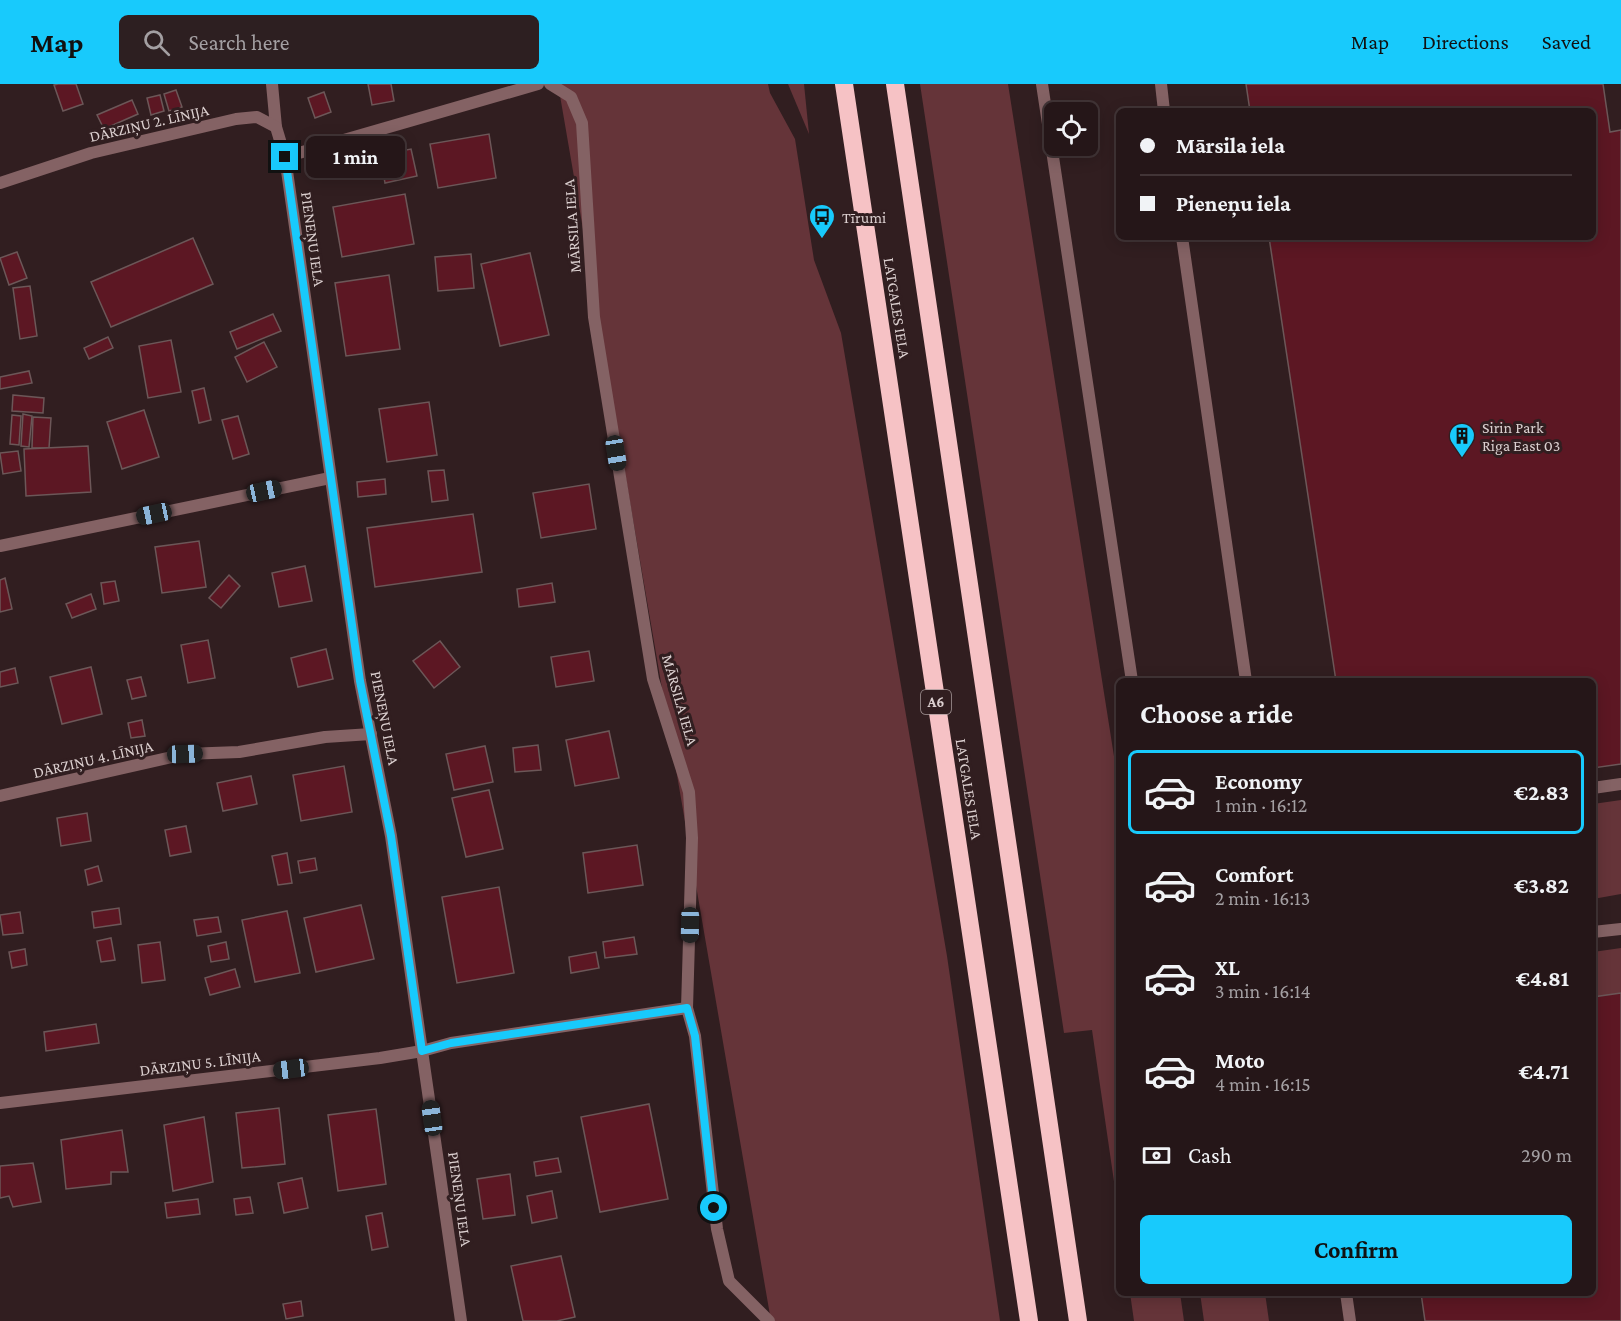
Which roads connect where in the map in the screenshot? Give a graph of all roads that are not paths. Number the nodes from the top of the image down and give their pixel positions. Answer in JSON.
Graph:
{"nodes":[{"id":1,"x":272,"y":84,"type":"edge"},
{"id":2,"x":538,"y":84,"type":"edge"},
{"id":3,"x":550,"y":84,"type":"edge"},
{"id":4,"x":844,"y":84,"type":"edge"},
{"id":5,"x":896,"y":84,"type":"edge"},
{"id":6,"x":1042,"y":84,"type":"edge"},
{"id":7,"x":1161,"y":84,"type":"edge"},
{"id":8,"x":1164,"y":108,"type":"edge"},
{"id":9,"x":276,"y":127,"type":"junction"},
{"id":10,"x":285,"y":157,"type":"junction"},
{"id":11,"x":0,"y":183,"type":"edge"},
{"id":12,"x":1182,"y":240,"type":"edge"},
{"id":13,"x":330,"y":478,"type":"junction"},
{"id":14,"x":0,"y":546,"type":"edge"},
{"id":15,"x":1132,"y":678,"type":"edge"},
{"id":16,"x":1246,"y":678,"type":"edge"},
{"id":17,"x":371,"y":734,"type":"junction"},
{"id":18,"x":1621,"y":784,"type":"edge"},
{"id":19,"x":1596,"y":788,"type":"edge"},
{"id":20,"x":0,"y":796,"type":"edge"},
{"id":21,"x":1621,"y":929,"type":"edge"},
{"id":22,"x":1596,"y":932,"type":"edge"},
{"id":23,"x":687,"y":1008,"type":"junction"},
{"id":24,"x":422,"y":1051,"type":"junction"},
{"id":25,"x":0,"y":1103,"type":"edge"},
{"id":26,"x":1346,"y":1296,"type":"edge"},
{"id":27,"x":461,"y":1321,"type":"edge"},
{"id":28,"x":769,"y":1321,"type":"edge"},
{"id":29,"x":1029,"y":1321,"type":"edge"},
{"id":30,"x":1078,"y":1321,"type":"edge"},
{"id":31,"x":1350,"y":1321,"type":"edge"}],
"edges":[{"from":1,"to":9,"type":"street"},
{"from":2,"to":10,"type":"street"},
{"from":3,"to":23,"type":"street","name":"MĀRSILA IELA"},
{"from":4,"to":29,"type":"highway","name":"LATGALES IELA","number":"A6"},
{"from":5,"to":30,"type":"highway","name":"LATGALES IELA"},
{"from":6,"to":15,"type":"street"},
{"from":7,"to":8,"type":"street"},
{"from":9,"to":10,"type":"street"},
{"from":9,"to":11,"type":"street","name":"DĀRZIŅU 2. LĪNIJA"},
{"from":10,"to":13,"type":"street","name":"PIENEŅU IELA"},
{"from":12,"to":16,"type":"street"},
{"from":13,"to":14,"type":"street"},
{"from":13,"to":17,"type":"street","name":"PIENEŅU IELA"},
{"from":17,"to":20,"type":"street","name":"DĀRZIŅU 4. LĪNIJA"},
{"from":17,"to":24,"type":"street","name":"PIENEŅU IELA"},
{"from":18,"to":19,"type":"street"},
{"from":21,"to":22,"type":"street"},
{"from":23,"to":24,"type":"street","name":"DĀRZIŅU 5. LĪNIJA"},
{"from":23,"to":28,"type":"street","name":"MĀRSILA IELA"},
{"from":24,"to":25,"type":"street","name":"DĀRZIŅU 5. LĪNIJA"},
{"from":24,"to":27,"type":"street","name":"PIENEŅU IELA"},
{"from":26,"to":31,"type":"street"}]}
